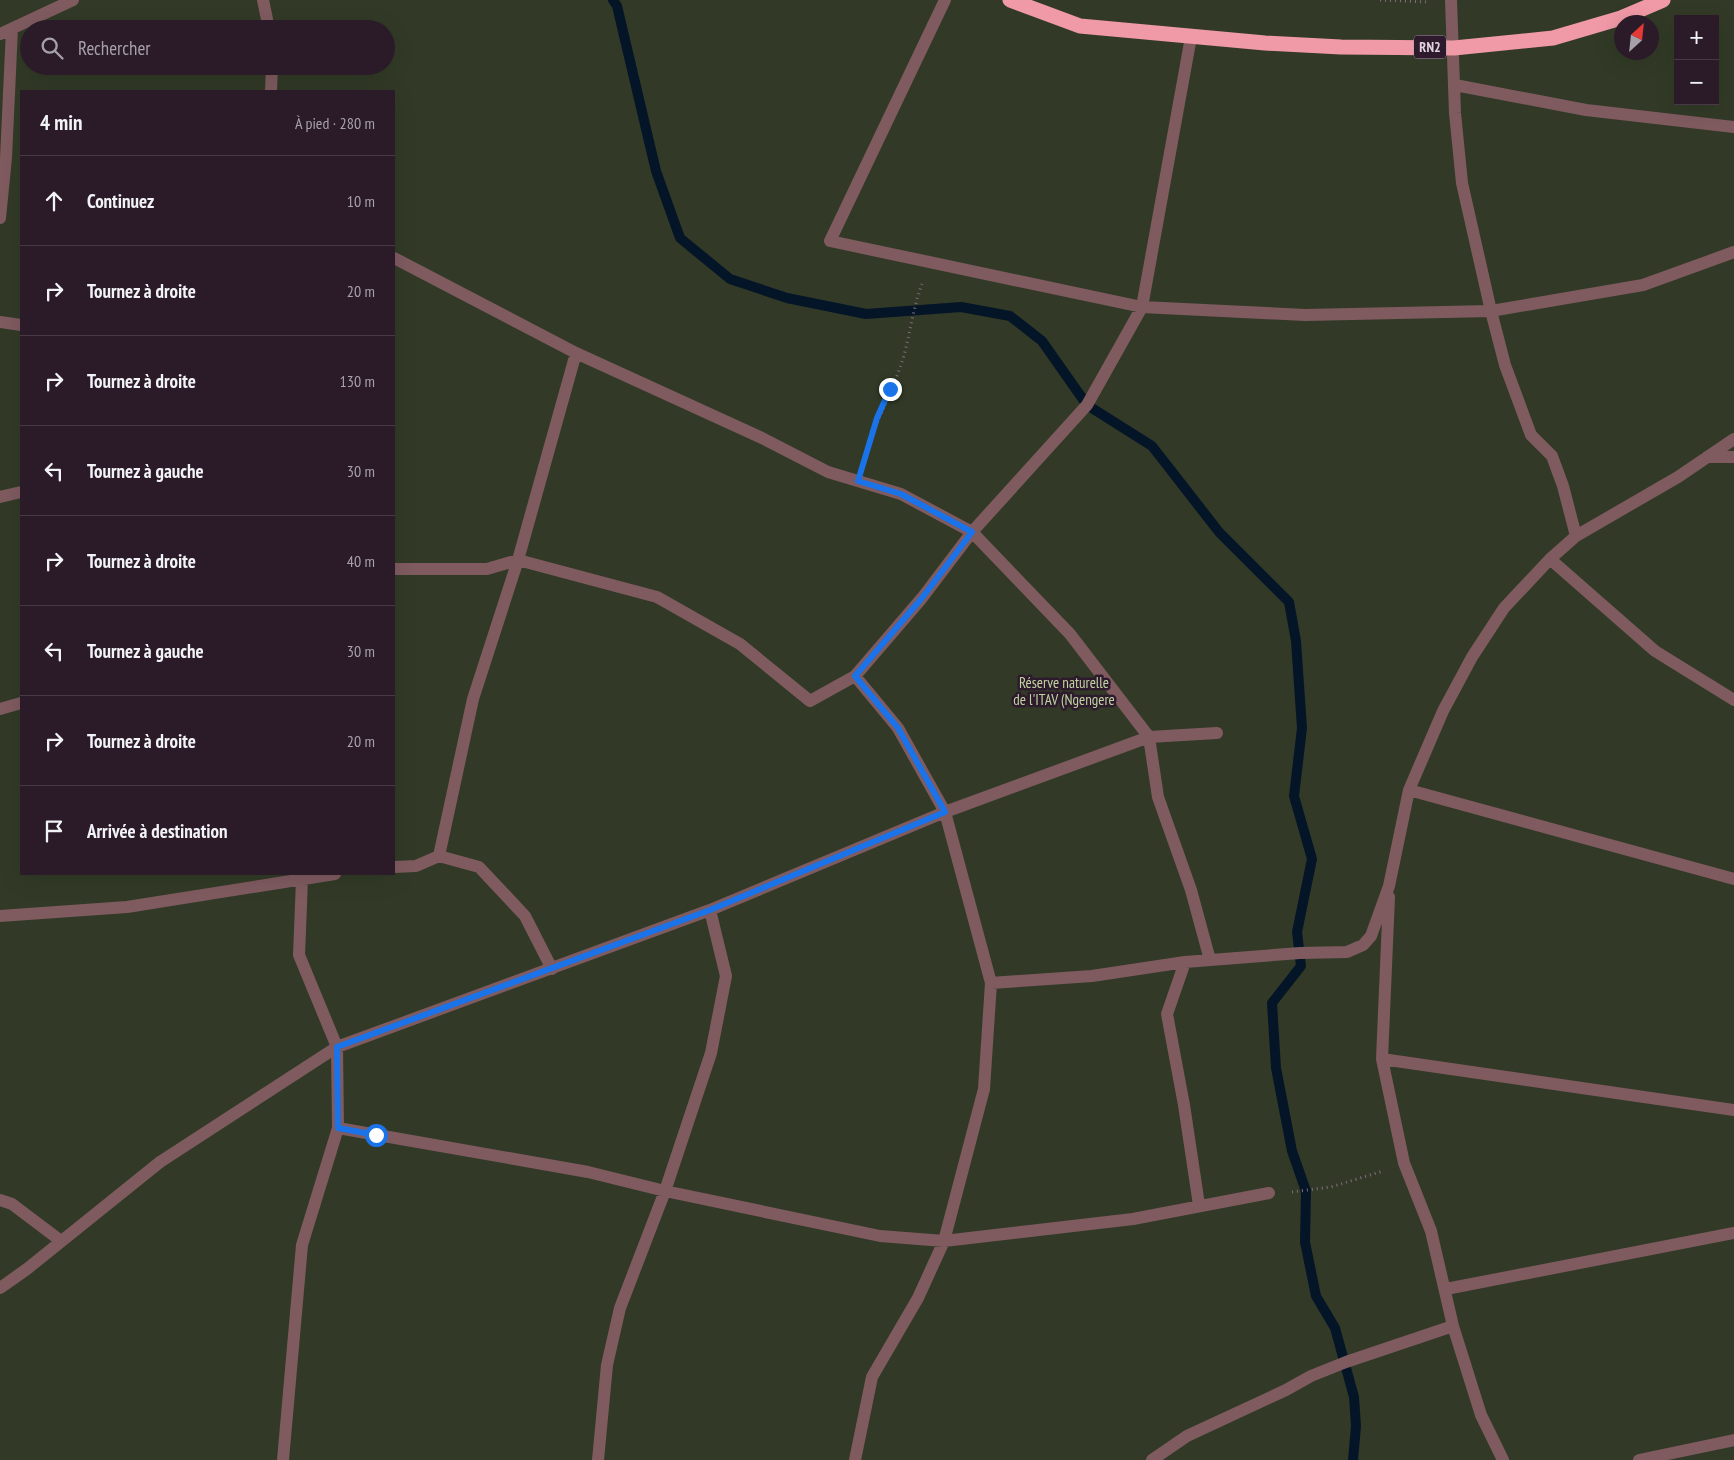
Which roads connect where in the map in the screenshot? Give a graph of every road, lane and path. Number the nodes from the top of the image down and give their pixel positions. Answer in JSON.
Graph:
{"nodes":[{"id":1,"x":73,"y":0,"type":"edge"},
{"id":2,"x":263,"y":0,"type":"edge"},
{"id":3,"x":945,"y":0,"type":"edge"},
{"id":4,"x":1010,"y":0,"type":"edge"},
{"id":5,"x":1380,"y":0,"type":"edge"},
{"id":6,"x":1663,"y":0,"type":"edge"},
{"id":7,"x":1451,"y":2,"type":"edge"},
{"id":8,"x":30,"y":20,"type":"edge"},
{"id":9,"x":267,"y":20,"type":"edge"},
{"id":10,"x":20,"y":25,"type":"edge"},
{"id":11,"x":6,"y":31,"type":"edge"},
{"id":12,"x":1190,"y":37,"type":"junction"},
{"id":13,"x":1454,"y":48,"type":"junction"},
{"id":14,"x":272,"y":75,"type":"edge"},
{"id":15,"x":1455,"y":85,"type":"junction"},
{"id":16,"x":271,"y":90,"type":"edge"},
{"id":17,"x":1734,"y":127,"type":"edge"},
{"id":18,"x":0,"y":218,"type":"edge"},
{"id":19,"x":1734,"y":252,"type":"edge"},
{"id":20,"x":395,"y":259,"type":"edge"},
{"id":21,"x":930,"y":262,"type":"junction"},
{"id":22,"x":1142,"y":307,"type":"junction"},
{"id":23,"x":1491,"y":311,"type":"junction"},
{"id":24,"x":0,"y":322,"type":"edge"},
{"id":25,"x":20,"y":326,"type":"edge"},
{"id":26,"x":576,"y":353,"type":"junction"},
{"id":27,"x":1734,"y":439,"type":"edge"},
{"id":28,"x":1708,"y":457,"type":"junction"},
{"id":29,"x":1734,"y":457,"type":"edge"},
{"id":30,"x":858,"y":481,"type":"junction"},
{"id":31,"x":20,"y":492,"type":"edge"},
{"id":32,"x":0,"y":497,"type":"edge"},
{"id":33,"x":972,"y":532,"type":"junction"},
{"id":34,"x":1576,"y":536,"type":"junction"},
{"id":35,"x":1550,"y":559,"type":"junction"},
{"id":36,"x":518,"y":560,"type":"junction"},
{"id":37,"x":395,"y":569,"type":"edge"},
{"id":38,"x":855,"y":676,"type":"junction"},
{"id":39,"x":1734,"y":700,"type":"edge"},
{"id":40,"x":20,"y":703,"type":"edge"},
{"id":41,"x":0,"y":709,"type":"edge"},
{"id":42,"x":1217,"y":734,"type":"dead end"},
{"id":43,"x":1149,"y":737,"type":"junction"},
{"id":44,"x":1409,"y":790,"type":"junction"},
{"id":45,"x":945,"y":812,"type":"junction"},
{"id":46,"x":439,"y":856,"type":"junction"},
{"id":47,"x":395,"y":867,"type":"edge"},
{"id":48,"x":330,"y":875,"type":"edge"},
{"id":49,"x":1734,"y":879,"type":"edge"},
{"id":50,"x":302,"y":880,"type":"junction"},
{"id":51,"x":1389,"y":886,"type":"junction"},
{"id":52,"x":710,"y":910,"type":"junction"},
{"id":53,"x":0,"y":916,"type":"edge"},
{"id":54,"x":1210,"y":960,"type":"junction"},
{"id":55,"x":1185,"y":962,"type":"junction"},
{"id":56,"x":552,"y":969,"type":"junction"},
{"id":57,"x":991,"y":983,"type":"junction"},
{"id":58,"x":337,"y":1047,"type":"junction"},
{"id":59,"x":1382,"y":1059,"type":"junction"},
{"id":60,"x":1734,"y":1110,"type":"edge"},
{"id":61,"x":338,"y":1128,"type":"junction"},
{"id":62,"x":1404,"y":1164,"type":"junction"},
{"id":63,"x":665,"y":1192,"type":"junction"},
{"id":64,"x":1269,"y":1193,"type":"joint"},
{"id":65,"x":0,"y":1200,"type":"edge"},
{"id":66,"x":1199,"y":1205,"type":"junction"},
{"id":67,"x":1734,"y":1233,"type":"edge"},
{"id":68,"x":61,"y":1242,"type":"junction"},
{"id":69,"x":944,"y":1242,"type":"junction"},
{"id":70,"x":0,"y":1288,"type":"edge"},
{"id":71,"x":1446,"y":1289,"type":"junction"},
{"id":72,"x":1453,"y":1326,"type":"junction"},
{"id":73,"x":1734,"y":1440,"type":"edge"},
{"id":74,"x":283,"y":1460,"type":"edge"},
{"id":75,"x":598,"y":1460,"type":"edge"},
{"id":76,"x":855,"y":1460,"type":"edge"},
{"id":77,"x":1152,"y":1460,"type":"edge"},
{"id":78,"x":1503,"y":1460,"type":"edge"},
{"id":79,"x":1639,"y":1460,"type":"edge"}],
"edges":[{"from":1,"to":8,"type":"street"},
{"from":2,"to":9,"type":"street"},
{"from":3,"to":21,"type":"street"},
{"from":4,"to":12,"type":"highway","number":"RN2"},
{"from":5,"to":7,"type":"path"},
{"from":6,"to":13,"type":"highway","number":"RN2"},
{"from":7,"to":13,"type":"street"},
{"from":10,"to":11,"type":"street"},
{"from":11,"to":18,"type":"street"},
{"from":12,"to":13,"type":"highway","number":"RN2"},
{"from":12,"to":22,"type":"street"},
{"from":13,"to":15,"type":"street"},
{"from":14,"to":16,"type":"street"},
{"from":15,"to":17,"type":"street"},
{"from":15,"to":23,"type":"street"},
{"from":19,"to":23,"type":"street"},
{"from":20,"to":26,"type":"street"},
{"from":21,"to":22,"type":"street"},
{"from":21,"to":30,"type":"path"},
{"from":22,"to":23,"type":"street"},
{"from":22,"to":33,"type":"street"},
{"from":23,"to":34,"type":"street"},
{"from":24,"to":25,"type":"street"},
{"from":26,"to":30,"type":"street"},
{"from":26,"to":36,"type":"street"},
{"from":27,"to":28,"type":"street"},
{"from":28,"to":29,"type":"street"},
{"from":28,"to":34,"type":"street"},
{"from":30,"to":33,"type":"street"},
{"from":31,"to":32,"type":"street"},
{"from":33,"to":38,"type":"street"},
{"from":33,"to":43,"type":"street"},
{"from":34,"to":35,"type":"street"},
{"from":35,"to":39,"type":"street"},
{"from":35,"to":44,"type":"street"},
{"from":36,"to":37,"type":"street"},
{"from":36,"to":38,"type":"street"},
{"from":36,"to":46,"type":"street"},
{"from":38,"to":45,"type":"street"},
{"from":40,"to":41,"type":"street"},
{"from":42,"to":43,"type":"street"},
{"from":43,"to":45,"type":"street"},
{"from":43,"to":54,"type":"street"},
{"from":44,"to":49,"type":"street"},
{"from":44,"to":51,"type":"street"},
{"from":45,"to":52,"type":"street"},
{"from":45,"to":57,"type":"street"},
{"from":46,"to":47,"type":"street"},
{"from":46,"to":56,"type":"street"},
{"from":48,"to":50,"type":"street"},
{"from":50,"to":53,"type":"street"},
{"from":50,"to":58,"type":"street"},
{"from":51,"to":54,"type":"street"},
{"from":51,"to":59,"type":"street"},
{"from":52,"to":56,"type":"street"},
{"from":52,"to":63,"type":"street"},
{"from":54,"to":55,"type":"street"},
{"from":55,"to":57,"type":"street"},
{"from":55,"to":66,"type":"street"},
{"from":56,"to":58,"type":"street"},
{"from":57,"to":69,"type":"street"},
{"from":58,"to":61,"type":"street"},
{"from":58,"to":68,"type":"street"},
{"from":59,"to":60,"type":"street"},
{"from":59,"to":62,"type":"street"},
{"from":61,"to":63,"type":"street"},
{"from":61,"to":74,"type":"street"},
{"from":62,"to":64,"type":"path"},
{"from":62,"to":71,"type":"street"},
{"from":63,"to":69,"type":"street"},
{"from":63,"to":75,"type":"street"},
{"from":64,"to":66,"type":"street"},
{"from":65,"to":68,"type":"street"},
{"from":66,"to":69,"type":"street"},
{"from":67,"to":71,"type":"street"},
{"from":68,"to":70,"type":"street"},
{"from":69,"to":76,"type":"street"},
{"from":71,"to":72,"type":"street"},
{"from":72,"to":77,"type":"street"},
{"from":72,"to":78,"type":"street"},
{"from":73,"to":79,"type":"street"}]}
